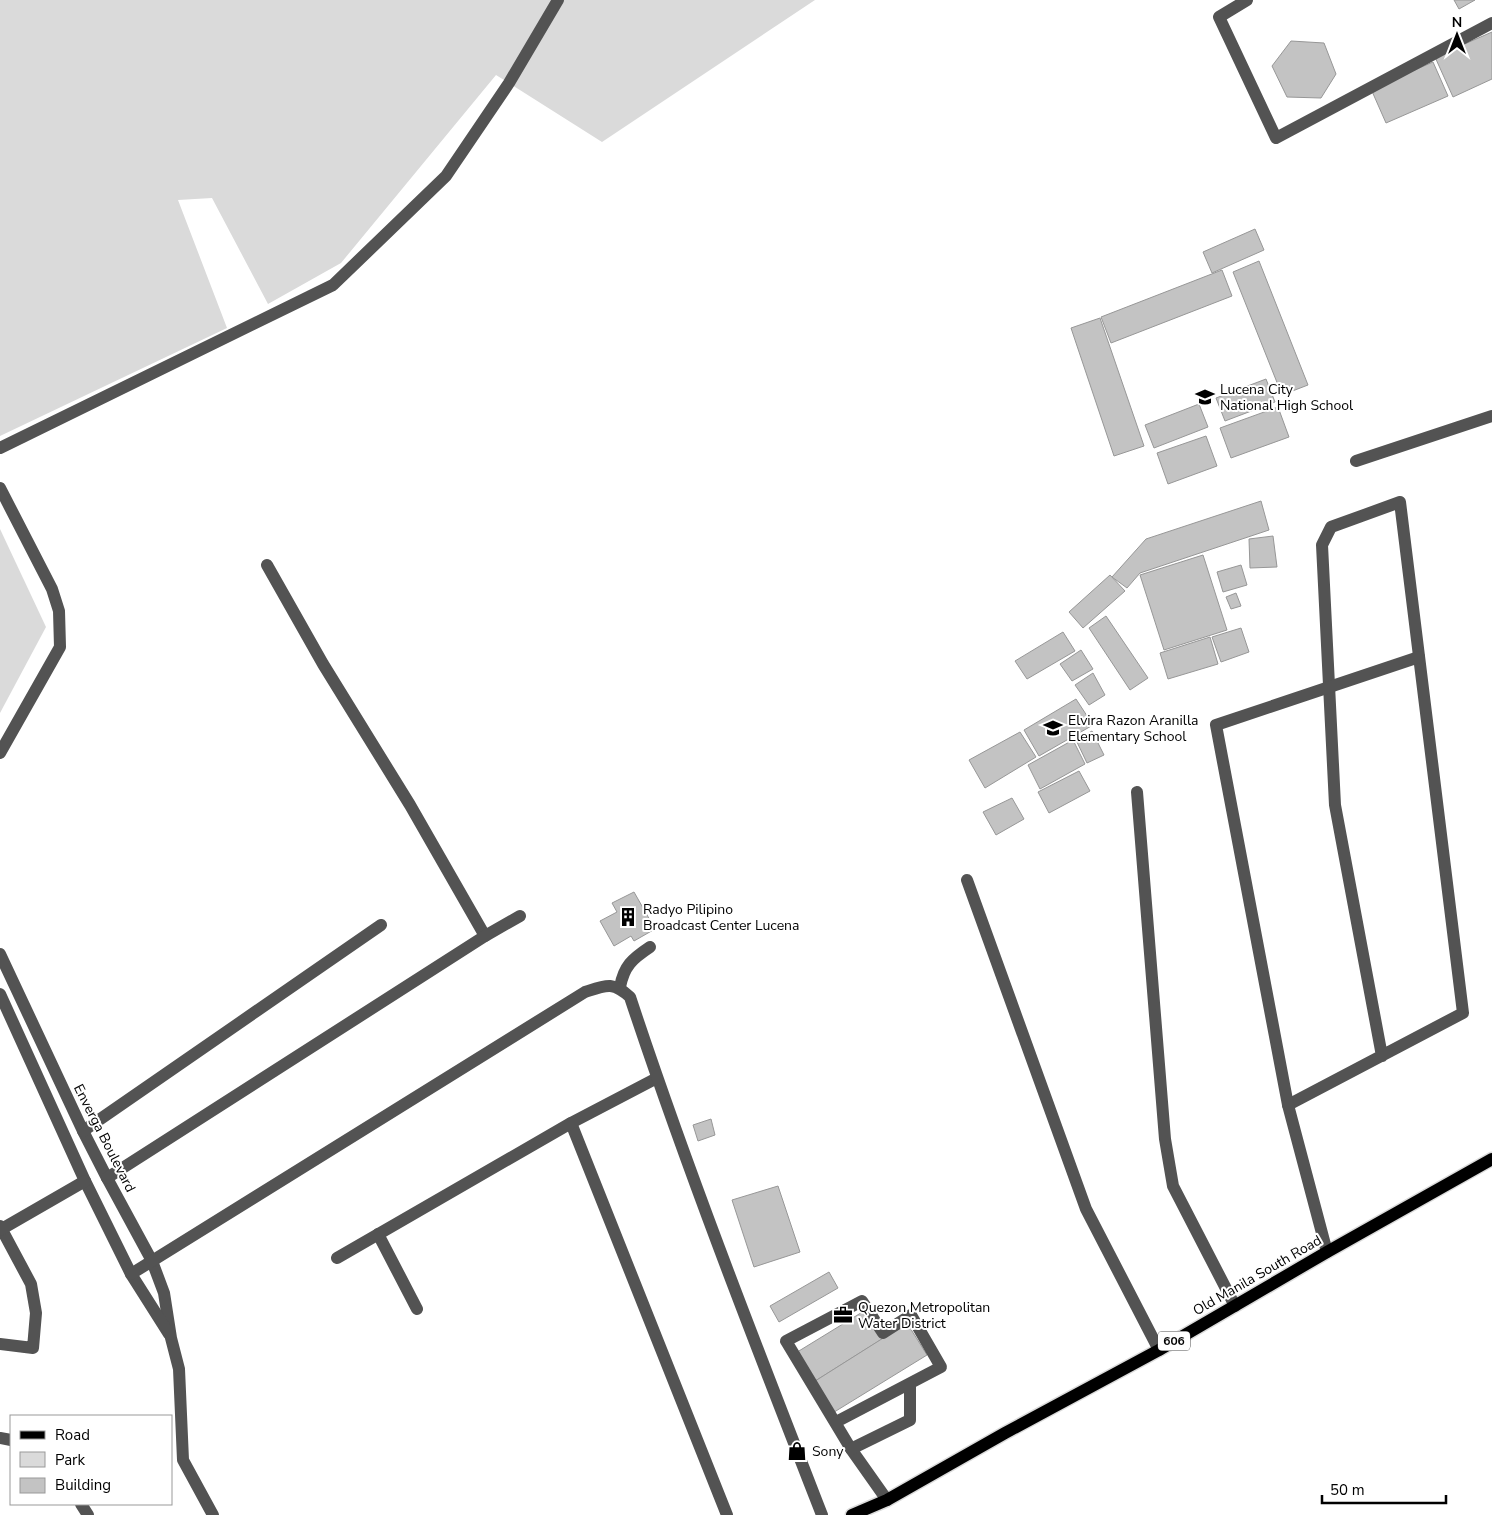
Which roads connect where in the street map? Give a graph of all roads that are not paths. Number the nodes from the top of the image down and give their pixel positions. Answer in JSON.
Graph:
{"nodes":[{"id":1,"x":558,"y":0,"type":"edge"},
{"id":2,"x":1247,"y":0,"type":"edge"},
{"id":3,"x":1492,"y":23,"type":"edge"},
{"id":4,"x":1492,"y":416,"type":"edge"},
{"id":5,"x":0,"y":448,"type":"edge"},
{"id":6,"x":1356,"y":461,"type":"dead end"},
{"id":7,"x":0,"y":488,"type":"edge"},
{"id":8,"x":266,"y":564,"type":"dead end"},
{"id":9,"x":1419,"y":657,"type":"junction"},
{"id":10,"x":1330,"y":686,"type":"junction"},
{"id":11,"x":0,"y":753,"type":"edge"},
{"id":12,"x":1137,"y":792,"type":"dead end"},
{"id":13,"x":967,"y":880,"type":"dead end"},
{"id":14,"x":520,"y":916,"type":"dead end"},
{"id":15,"x":381,"y":925,"type":"dead end"},
{"id":16,"x":484,"y":936,"type":"junction"},
{"id":17,"x":650,"y":947,"type":"dead end"},
{"id":18,"x":0,"y":954,"type":"edge"},
{"id":19,"x":620,"y":987,"type":"junction"},
{"id":20,"x":0,"y":994,"type":"edge"},
{"id":21,"x":5,"y":1020,"type":"edge"},
{"id":22,"x":1382,"y":1056,"type":"junction"},
{"id":23,"x":657,"y":1078,"type":"junction"},
{"id":24,"x":1288,"y":1105,"type":"junction"},
{"id":25,"x":571,"y":1123,"type":"junction"},
{"id":26,"x":83,"y":1131,"type":"junction"},
{"id":27,"x":1492,"y":1160,"type":"edge"},
{"id":28,"x":106,"y":1178,"type":"junction"},
{"id":29,"x":85,"y":1181,"type":"junction"},
{"id":30,"x":1,"y":1228,"type":"edge"},
{"id":31,"x":378,"y":1234,"type":"junction"},
{"id":32,"x":1327,"y":1252,"type":"junction"},
{"id":33,"x":337,"y":1258,"type":"dead end"},
{"id":34,"x":152,"y":1261,"type":"junction"},
{"id":35,"x":131,"y":1274,"type":"junction"},
{"id":36,"x":1235,"y":1306,"type":"junction"},
{"id":37,"x":417,"y":1309,"type":"dead end"},
{"id":38,"x":172,"y":1338,"type":"junction"},
{"id":39,"x":0,"y":1344,"type":"edge"},
{"id":40,"x":1158,"y":1350,"type":"junction"},
{"id":41,"x":910,"y":1384,"type":"junction"},
{"id":42,"x":836,"y":1422,"type":"junction"},
{"id":43,"x":851,"y":1448,"type":"junction"},
{"id":44,"x":177,"y":1459,"type":"edge"},
{"id":45,"x":887,"y":1500,"type":"junction"},
{"id":46,"x":213,"y":1515,"type":"edge"},
{"id":47,"x":727,"y":1515,"type":"edge"},
{"id":48,"x":822,"y":1515,"type":"edge"},
{"id":49,"x":852,"y":1515,"type":"edge"}],
"edges":[{"from":1,"to":5,"type":"street"},
{"from":2,"to":3,"type":"street"},
{"from":4,"to":6,"type":"street"},
{"from":7,"to":11,"type":"street"},
{"from":8,"to":16,"type":"street"},
{"from":9,"to":10,"type":"street"},
{"from":9,"to":10,"type":"street"},
{"from":9,"to":22,"type":"street"},
{"from":10,"to":22,"type":"street"},
{"from":10,"to":24,"type":"street"},
{"from":12,"to":36,"type":"street"},
{"from":13,"to":40,"type":"street"},
{"from":14,"to":16,"type":"street"},
{"from":15,"to":26,"type":"street"},
{"from":16,"to":28,"type":"street"},
{"from":17,"to":19,"type":"street"},
{"from":18,"to":26,"type":"street","name":"Enverga Boulevard"},
{"from":19,"to":23,"type":"street"},
{"from":19,"to":34,"type":"street"},
{"from":20,"to":21,"type":"street","name":"Enverga Boulevard"},
{"from":21,"to":29,"type":"street","name":"Enverga Boulevard"},
{"from":22,"to":24,"type":"street"},
{"from":23,"to":25,"type":"street"},
{"from":23,"to":48,"type":"street"},
{"from":24,"to":32,"type":"street"},
{"from":25,"to":31,"type":"street"},
{"from":25,"to":47,"type":"street"},
{"from":26,"to":28,"type":"street","name":"Enverga Boulevard"},
{"from":27,"to":32,"type":"main road","name":"Old Manila South Road","number":"606"},
{"from":28,"to":34,"type":"street","name":"Enverga Boulevard"},
{"from":29,"to":30,"type":"street"},
{"from":29,"to":35,"type":"street","name":"Enverga Boulevard"},
{"from":30,"to":39,"type":"street"},
{"from":31,"to":33,"type":"street"},
{"from":31,"to":37,"type":"street"},
{"from":32,"to":36,"type":"main road","name":"Old Manila South Road","number":"606"},
{"from":34,"to":35,"type":"street"},
{"from":34,"to":38,"type":"street","name":"Enverga Boulevard"},
{"from":35,"to":38,"type":"street","name":"Enverga Boulevard"},
{"from":36,"to":40,"type":"main road","name":"Old Manila South Road","number":"606"},
{"from":38,"to":44,"type":"street","name":"Enverga Boulevard"},
{"from":40,"to":45,"type":"main road","name":"Old Manila South Road","number":"606"},
{"from":41,"to":42,"type":"street"},
{"from":41,"to":42,"type":"street"},
{"from":41,"to":43,"type":"street"},
{"from":42,"to":43,"type":"street"},
{"from":43,"to":45,"type":"street"},
{"from":44,"to":46,"type":"street","name":"Enverga Boulevard"},
{"from":45,"to":49,"type":"main road","name":"Old Manila South Road","number":"606"}]}
